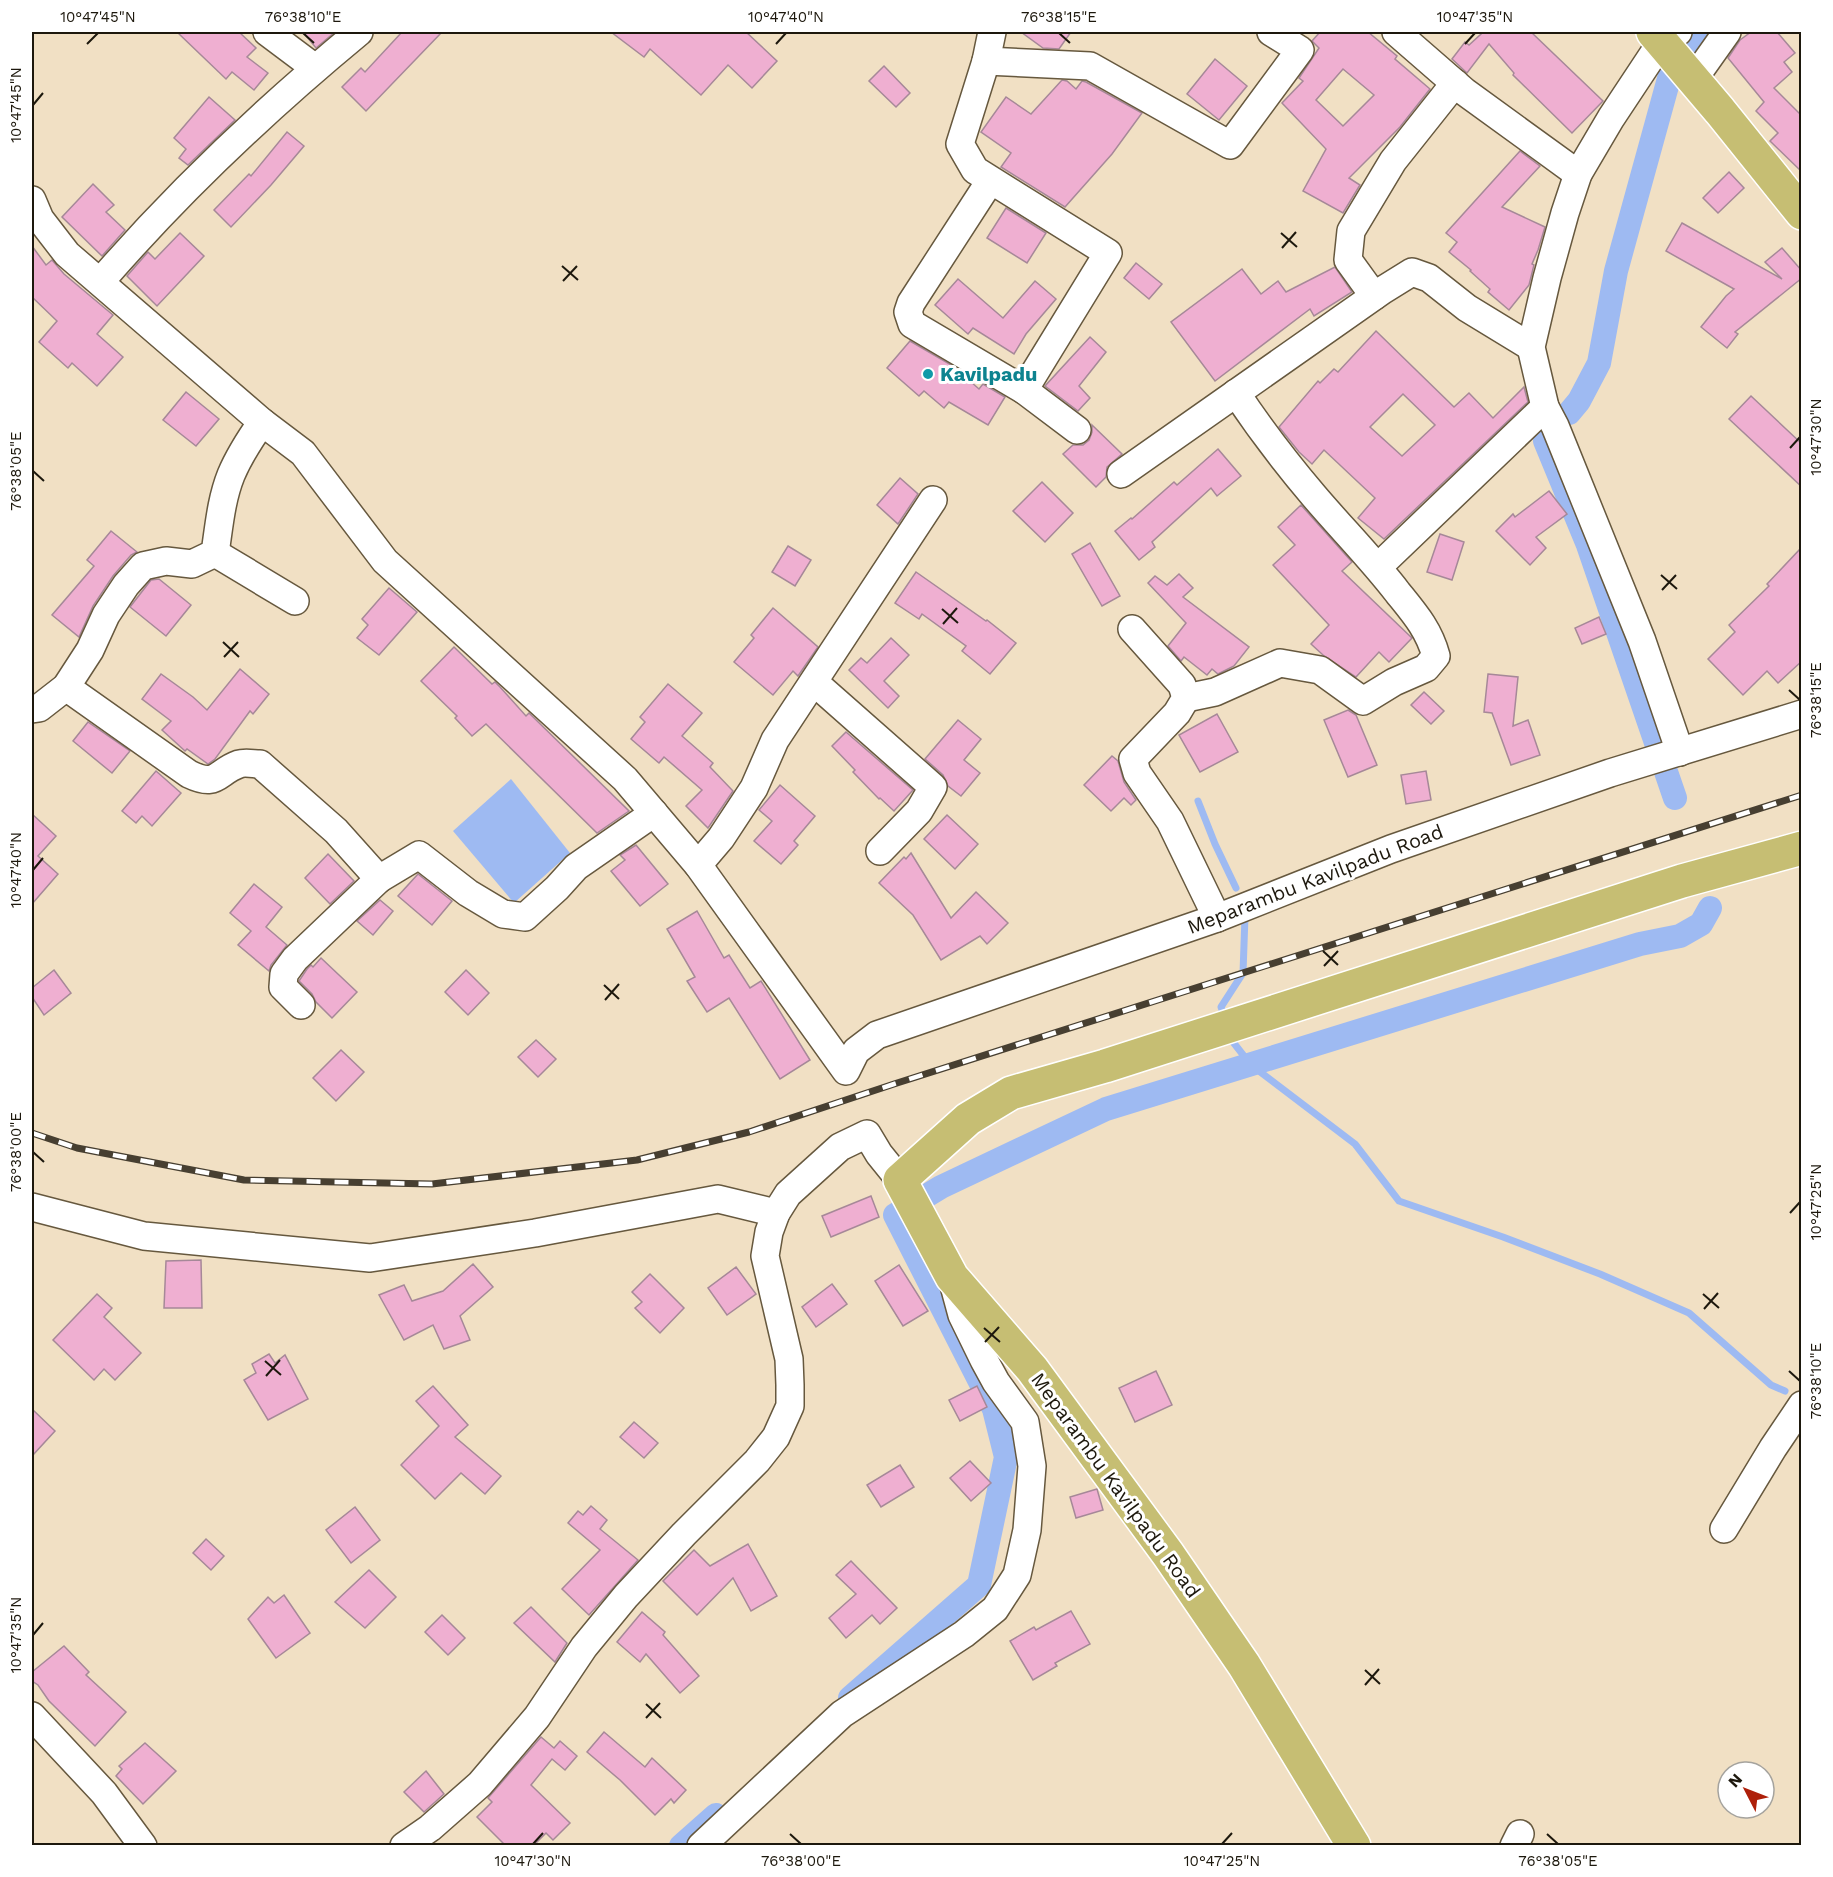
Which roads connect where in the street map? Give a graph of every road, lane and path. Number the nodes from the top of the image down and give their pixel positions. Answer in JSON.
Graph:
{"nodes":[{"id":1,"x":267,"y":32,"type":"edge"},
{"id":2,"x":358,"y":32,"type":"edge"},
{"id":3,"x":992,"y":32,"type":"edge"},
{"id":4,"x":1271,"y":32,"type":"edge"},
{"id":5,"x":1396,"y":32,"type":"edge"},
{"id":6,"x":1727,"y":32,"type":"edge"},
{"id":7,"x":1305,"y":41,"type":"edge"},
{"id":8,"x":1674,"y":52,"type":"edge"},
{"id":9,"x":986,"y":61,"type":"junction"},
{"id":10,"x":315,"y":68,"type":"junction"},
{"id":11,"x":1455,"y":83,"type":"junction"},
{"id":12,"x":1578,"y":174,"type":"junction"},
{"id":13,"x":990,"y":181,"type":"junction"},
{"id":14,"x":32,"y":200,"type":"edge"},
{"id":15,"x":1802,"y":213,"type":"edge"},
{"id":16,"x":101,"y":281,"type":"junction"},
{"id":17,"x":1374,"y":296,"type":"junction"},
{"id":18,"x":1531,"y":347,"type":"junction"},
{"id":19,"x":1024,"y":390,"type":"junction"},
{"id":20,"x":1236,"y":393,"type":"junction"},
{"id":21,"x":1550,"y":417,"type":"junction"},
{"id":22,"x":262,"y":422,"type":"junction"},
{"id":23,"x":1077,"y":430,"type":"dead end"},
{"id":24,"x":1121,"y":474,"type":"dead end"},
{"id":25,"x":933,"y":500,"type":"dead end"},
{"id":26,"x":215,"y":553,"type":"junction"},
{"id":27,"x":1378,"y":567,"type":"junction"},
{"id":28,"x":295,"y":601,"type":"dead end"},
{"id":29,"x":1132,"y":629,"type":"dead end"},
{"id":30,"x":814,"y":682,"type":"junction"},
{"id":31,"x":66,"y":687,"type":"junction"},
{"id":32,"x":1186,"y":698,"type":"junction"},
{"id":33,"x":32,"y":709,"type":"edge"},
{"id":34,"x":1802,"y":714,"type":"edge"},
{"id":35,"x":1680,"y":752,"type":"junction"},
{"id":36,"x":654,"y":813,"type":"junction"},
{"id":37,"x":1802,"y":848,"type":"edge"},
{"id":38,"x":880,"y":851,"type":"dead end"},
{"id":39,"x":698,"y":865,"type":"junction"},
{"id":40,"x":379,"y":879,"type":"junction"},
{"id":41,"x":1217,"y":918,"type":"junction"},
{"id":42,"x":301,"y":1005,"type":"dead end"},
{"id":43,"x":900,"y":1180,"type":"junction"},
{"id":44,"x":32,"y":1207,"type":"edge"},
{"id":45,"x":776,"y":1213,"type":"junction"},
{"id":46,"x":952,"y":1277,"type":"junction"},
{"id":47,"x":1802,"y":1406,"type":"edge"},
{"id":48,"x":1724,"y":1528,"type":"dead end"},
{"id":49,"x":32,"y":1716,"type":"edge"},
{"id":50,"x":143,"y":1845,"type":"edge"},
{"id":51,"x":404,"y":1845,"type":"edge"},
{"id":52,"x":701,"y":1845,"type":"edge"},
{"id":53,"x":1354,"y":1845,"type":"edge"}],
"edges":[{"from":1,"to":10,"type":"street"},
{"from":2,"to":10,"type":"street"},
{"from":3,"to":9,"type":"street"},
{"from":4,"to":7,"type":"street"},
{"from":5,"to":11,"type":"street"},
{"from":6,"to":8,"type":"street"},
{"from":7,"to":9,"type":"street"},
{"from":8,"to":12,"type":"street"},
{"from":8,"to":15,"type":"main road"},
{"from":9,"to":13,"type":"street"},
{"from":10,"to":16,"type":"street"},
{"from":11,"to":12,"type":"street"},
{"from":11,"to":17,"type":"street"},
{"from":12,"to":18,"type":"street"},
{"from":13,"to":19,"type":"street"},
{"from":13,"to":19,"type":"street"},
{"from":14,"to":16,"type":"street"},
{"from":16,"to":22,"type":"street"},
{"from":17,"to":18,"type":"street"},
{"from":17,"to":20,"type":"street"},
{"from":18,"to":21,"type":"street"},
{"from":19,"to":23,"type":"street"},
{"from":20,"to":24,"type":"street"},
{"from":20,"to":27,"type":"street"},
{"from":21,"to":27,"type":"street"},
{"from":21,"to":35,"type":"street"},
{"from":22,"to":26,"type":"street"},
{"from":22,"to":36,"type":"street"},
{"from":25,"to":30,"type":"street"},
{"from":26,"to":28,"type":"street"},
{"from":26,"to":31,"type":"street"},
{"from":27,"to":32,"type":"street"},
{"from":29,"to":32,"type":"street"},
{"from":30,"to":38,"type":"street"},
{"from":30,"to":39,"type":"street"},
{"from":31,"to":33,"type":"street"},
{"from":31,"to":40,"type":"street"},
{"from":32,"to":41,"type":"street"},
{"from":34,"to":35,"type":"street","name":"Meparambu Kavilpadu Road"},
{"from":35,"to":41,"type":"street","name":"Meparambu Kavilpadu Road"},
{"from":36,"to":39,"type":"street"},
{"from":36,"to":40,"type":"street"},
{"from":37,"to":43,"type":"main road"},
{"from":39,"to":41,"type":"street","name":"Meparambu Kavilpadu Road"},
{"from":40,"to":42,"type":"street"},
{"from":43,"to":45,"type":"street","name":"Meparambu Kavilpadu Road"},
{"from":43,"to":46,"type":"main road","name":"Meparambu Kavilpadu Road"},
{"from":44,"to":45,"type":"street"},
{"from":45,"to":51,"type":"street"},
{"from":46,"to":52,"type":"street"},
{"from":46,"to":53,"type":"main road","name":"Meparambu Kavilpadu Road"},
{"from":47,"to":48,"type":"street"},
{"from":49,"to":50,"type":"street"}]}
